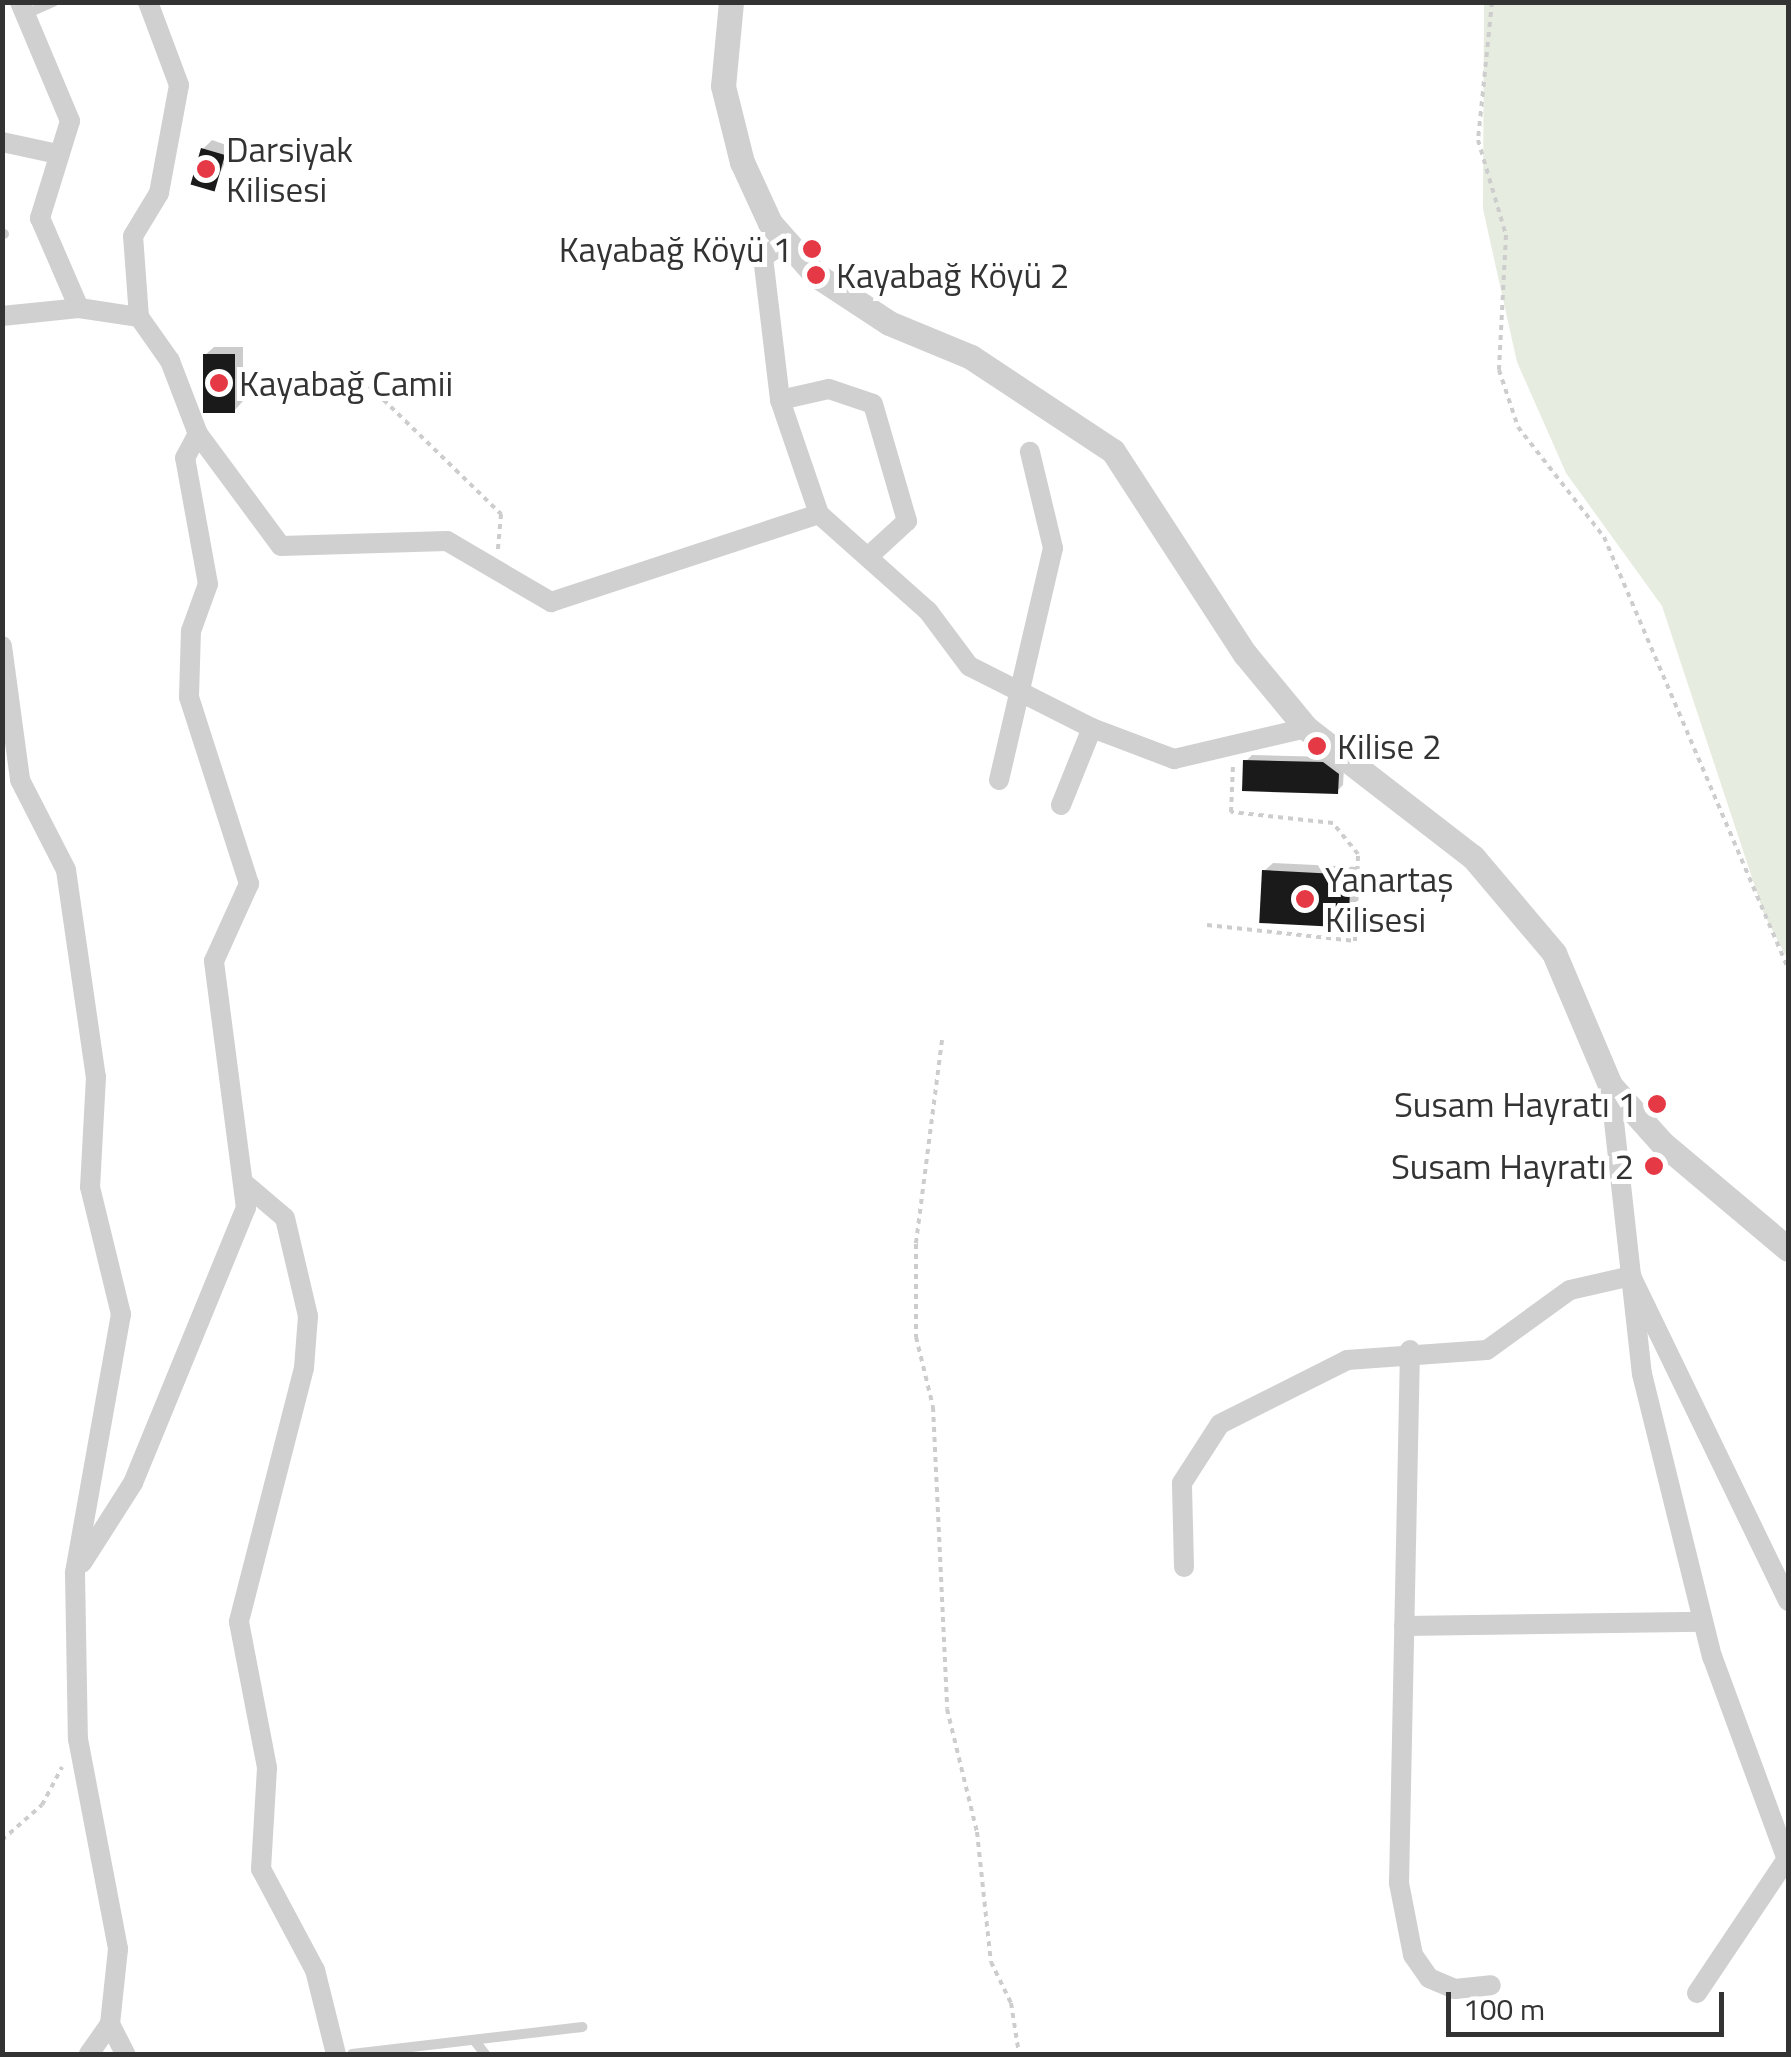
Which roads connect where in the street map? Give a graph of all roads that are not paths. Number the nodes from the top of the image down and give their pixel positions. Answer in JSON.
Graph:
{"nodes":[{"id":1,"x":53,"y":2,"type":"edge"},
{"id":2,"x":148,"y":2,"type":"edge"},
{"id":3,"x":731,"y":2,"type":"edge"},
{"id":4,"x":22,"y":8,"type":"edge"},
{"id":5,"x":2,"y":142,"type":"edge"},
{"id":6,"x":58,"y":154,"type":"junction"},
{"id":7,"x":787,"y":242,"type":"junction"},
{"id":8,"x":80,"y":308,"type":"junction"},
{"id":9,"x":2,"y":316,"type":"edge"},
{"id":10,"x":138,"y":318,"type":"junction"},
{"id":11,"x":780,"y":400,"type":"junction"},
{"id":12,"x":198,"y":434,"type":"junction"},
{"id":13,"x":1030,"y":452,"type":"dead end"},
{"id":14,"x":819,"y":514,"type":"junction"},
{"id":15,"x":870,"y":555,"type":"junction"},
{"id":16,"x":2,"y":646,"type":"edge"},
{"id":17,"x":1020,"y":686,"type":"junction"},
{"id":18,"x":1092,"y":728,"type":"junction"},
{"id":19,"x":1306,"y":728,"type":"junction"},
{"id":20,"x":998,"y":780,"type":"dead end"},
{"id":21,"x":1061,"y":805,"type":"dead end"},
{"id":22,"x":1610,"y":1085,"type":"junction"},
{"id":23,"x":244,"y":1184,"type":"junction"},
{"id":24,"x":1788,"y":1249,"type":"edge"},
{"id":25,"x":1631,"y":1276,"type":"junction"},
{"id":26,"x":1410,"y":1350,"type":"junction"},
{"id":27,"x":1184,"y":1567,"type":"dead end"},
{"id":28,"x":75,"y":1572,"type":"junction"},
{"id":29,"x":1788,"y":1600,"type":"edge"},
{"id":30,"x":1703,"y":1622,"type":"junction"},
{"id":31,"x":1404,"y":1626,"type":"junction"},
{"id":32,"x":1788,"y":1859,"type":"edge"},
{"id":33,"x":1491,"y":1985,"type":"dead end"},
{"id":34,"x":1697,"y":1993,"type":"dead end"},
{"id":35,"x":110,"y":2024,"type":"junction"},
{"id":36,"x":582,"y":2027,"type":"dead end"},
{"id":37,"x":474,"y":2040,"type":"junction"},
{"id":38,"x":89,"y":2054,"type":"edge"},
{"id":39,"x":125,"y":2054,"type":"edge"},
{"id":40,"x":336,"y":2054,"type":"edge"},
{"id":41,"x":352,"y":2054,"type":"edge"},
{"id":42,"x":484,"y":2054,"type":"edge"}],
"edges":[{"from":1,"to":4,"type":"lane"},
{"from":2,"to":10,"type":"street"},
{"from":3,"to":7,"type":"street"},
{"from":4,"to":6,"type":"street"},
{"from":5,"to":6,"type":"street"},
{"from":6,"to":8,"type":"street"},
{"from":7,"to":11,"type":"street"},
{"from":7,"to":19,"type":"street"},
{"from":8,"to":9,"type":"street"},
{"from":8,"to":10,"type":"street"},
{"from":10,"to":12,"type":"street"},
{"from":11,"to":14,"type":"street"},
{"from":11,"to":15,"type":"street"},
{"from":12,"to":14,"type":"street"},
{"from":12,"to":23,"type":"street"},
{"from":13,"to":17,"type":"street"},
{"from":14,"to":15,"type":"street"},
{"from":15,"to":17,"type":"street"},
{"from":16,"to":28,"type":"street"},
{"from":17,"to":18,"type":"street"},
{"from":17,"to":20,"type":"street"},
{"from":18,"to":19,"type":"street"},
{"from":18,"to":21,"type":"street"},
{"from":19,"to":22,"type":"street"},
{"from":22,"to":24,"type":"street"},
{"from":22,"to":25,"type":"street"},
{"from":23,"to":28,"type":"street"},
{"from":23,"to":40,"type":"street"},
{"from":25,"to":26,"type":"street"},
{"from":25,"to":29,"type":"street"},
{"from":25,"to":30,"type":"street"},
{"from":26,"to":27,"type":"street"},
{"from":26,"to":31,"type":"street"},
{"from":28,"to":35,"type":"street"},
{"from":30,"to":31,"type":"street"},
{"from":30,"to":32,"type":"street"},
{"from":31,"to":33,"type":"street"},
{"from":32,"to":34,"type":"street"},
{"from":35,"to":38,"type":"street"},
{"from":35,"to":39,"type":"street"},
{"from":36,"to":37,"type":"lane"},
{"from":37,"to":41,"type":"lane"},
{"from":37,"to":42,"type":"lane"}]}
